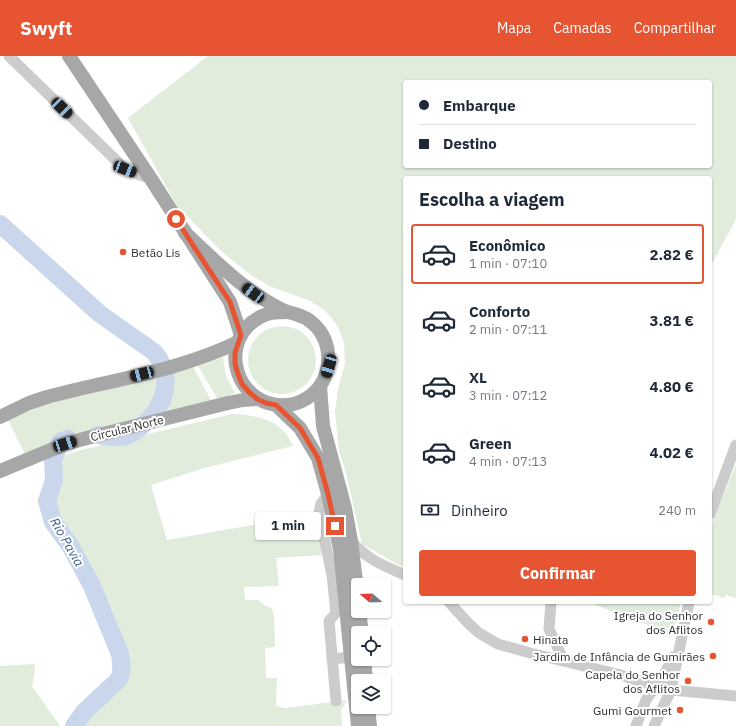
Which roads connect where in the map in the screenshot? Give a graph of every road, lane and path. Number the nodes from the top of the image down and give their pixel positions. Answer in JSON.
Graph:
{"nodes":[{"id":1,"x":9,"y":56,"type":"edge"},
{"id":2,"x":69,"y":56,"type":"edge"},
{"id":3,"x":151,"y":179,"type":"junction"},
{"id":4,"x":185,"y":233,"type":"junction"},
{"id":5,"x":287,"y":312,"type":"junction"},
{"id":6,"x":240,"y":339,"type":"junction"},
{"id":7,"x":320,"y":386,"type":"junction"},
{"id":8,"x":257,"y":399,"type":"junction"},
{"id":9,"x":276,"y":405,"type":"junction"},
{"id":10,"x":2,"y":416,"type":"edge"},
{"id":11,"x":736,"y":445,"type":"edge"},
{"id":12,"x":0,"y":471,"type":"edge"},
{"id":13,"x":328,"y":494,"type":"junction"},
{"id":14,"x":712,"y":509,"type":"edge"},
{"id":15,"x":351,"y":541,"type":"junction"},
{"id":16,"x":403,"y":574,"type":"edge"},
{"id":17,"x":356,"y":578,"type":"edge"},
{"id":18,"x":451,"y":604,"type":"edge"},
{"id":19,"x":550,"y":604,"type":"edge"},
{"id":20,"x":689,"y":604,"type":"edge"},
{"id":21,"x":686,"y":618,"type":"junction"},
{"id":22,"x":353,"y":626,"type":"edge"},
{"id":23,"x":351,"y":658,"type":"edge"},
{"id":24,"x":332,"y":659,"type":"junction"},
{"id":25,"x":564,"y":661,"type":"junction"},
{"id":26,"x":358,"y":666,"type":"edge"},
{"id":27,"x":656,"y":686,"type":"junction"},
{"id":28,"x":670,"y":693,"type":"junction"},
{"id":29,"x":736,"y":696,"type":"edge"},
{"id":30,"x":336,"y":701,"type":"dead end"},
{"id":31,"x":369,"y":714,"type":"edge"},
{"id":32,"x":358,"y":726,"type":"edge"},
{"id":33,"x":370,"y":726,"type":"edge"},
{"id":34,"x":636,"y":726,"type":"edge"},
{"id":35,"x":654,"y":726,"type":"edge"}],
"edges":[{"from":1,"to":3,"type":"street"},
{"from":2,"to":3,"type":"main road"},
{"from":3,"to":4,"type":"main road"},
{"from":4,"to":5,"type":"main road"},
{"from":4,"to":6,"type":"main road"},
{"from":5,"to":6,"type":"main road"},
{"from":5,"to":7,"type":"main road"},
{"from":6,"to":8,"type":"main road"},
{"from":6,"to":10,"type":"main road"},
{"from":7,"to":9,"type":"main road"},
{"from":7,"to":15,"type":"main road"},
{"from":8,"to":9,"type":"main road"},
{"from":8,"to":12,"type":"main road","name":"Circular Norte"},
{"from":9,"to":13,"type":"main road"},
{"from":11,"to":14,"type":"street"},
{"from":13,"to":22,"type":"main road"},
{"from":13,"to":24,"type":"street"},
{"from":15,"to":16,"type":"street"},
{"from":15,"to":17,"type":"main road"},
{"from":18,"to":25,"type":"street"},
{"from":19,"to":25,"type":"street"},
{"from":20,"to":21,"type":"street"},
{"from":21,"to":27,"type":"street"},
{"from":21,"to":28,"type":"street"},
{"from":23,"to":24,"type":"street"},
{"from":24,"to":30,"type":"street"},
{"from":25,"to":27,"type":"street"},
{"from":26,"to":32,"type":"main road"},
{"from":27,"to":28,"type":"street"},
{"from":27,"to":34,"type":"street"},
{"from":28,"to":29,"type":"street"},
{"from":28,"to":35,"type":"street"},
{"from":31,"to":33,"type":"main road"}]}
